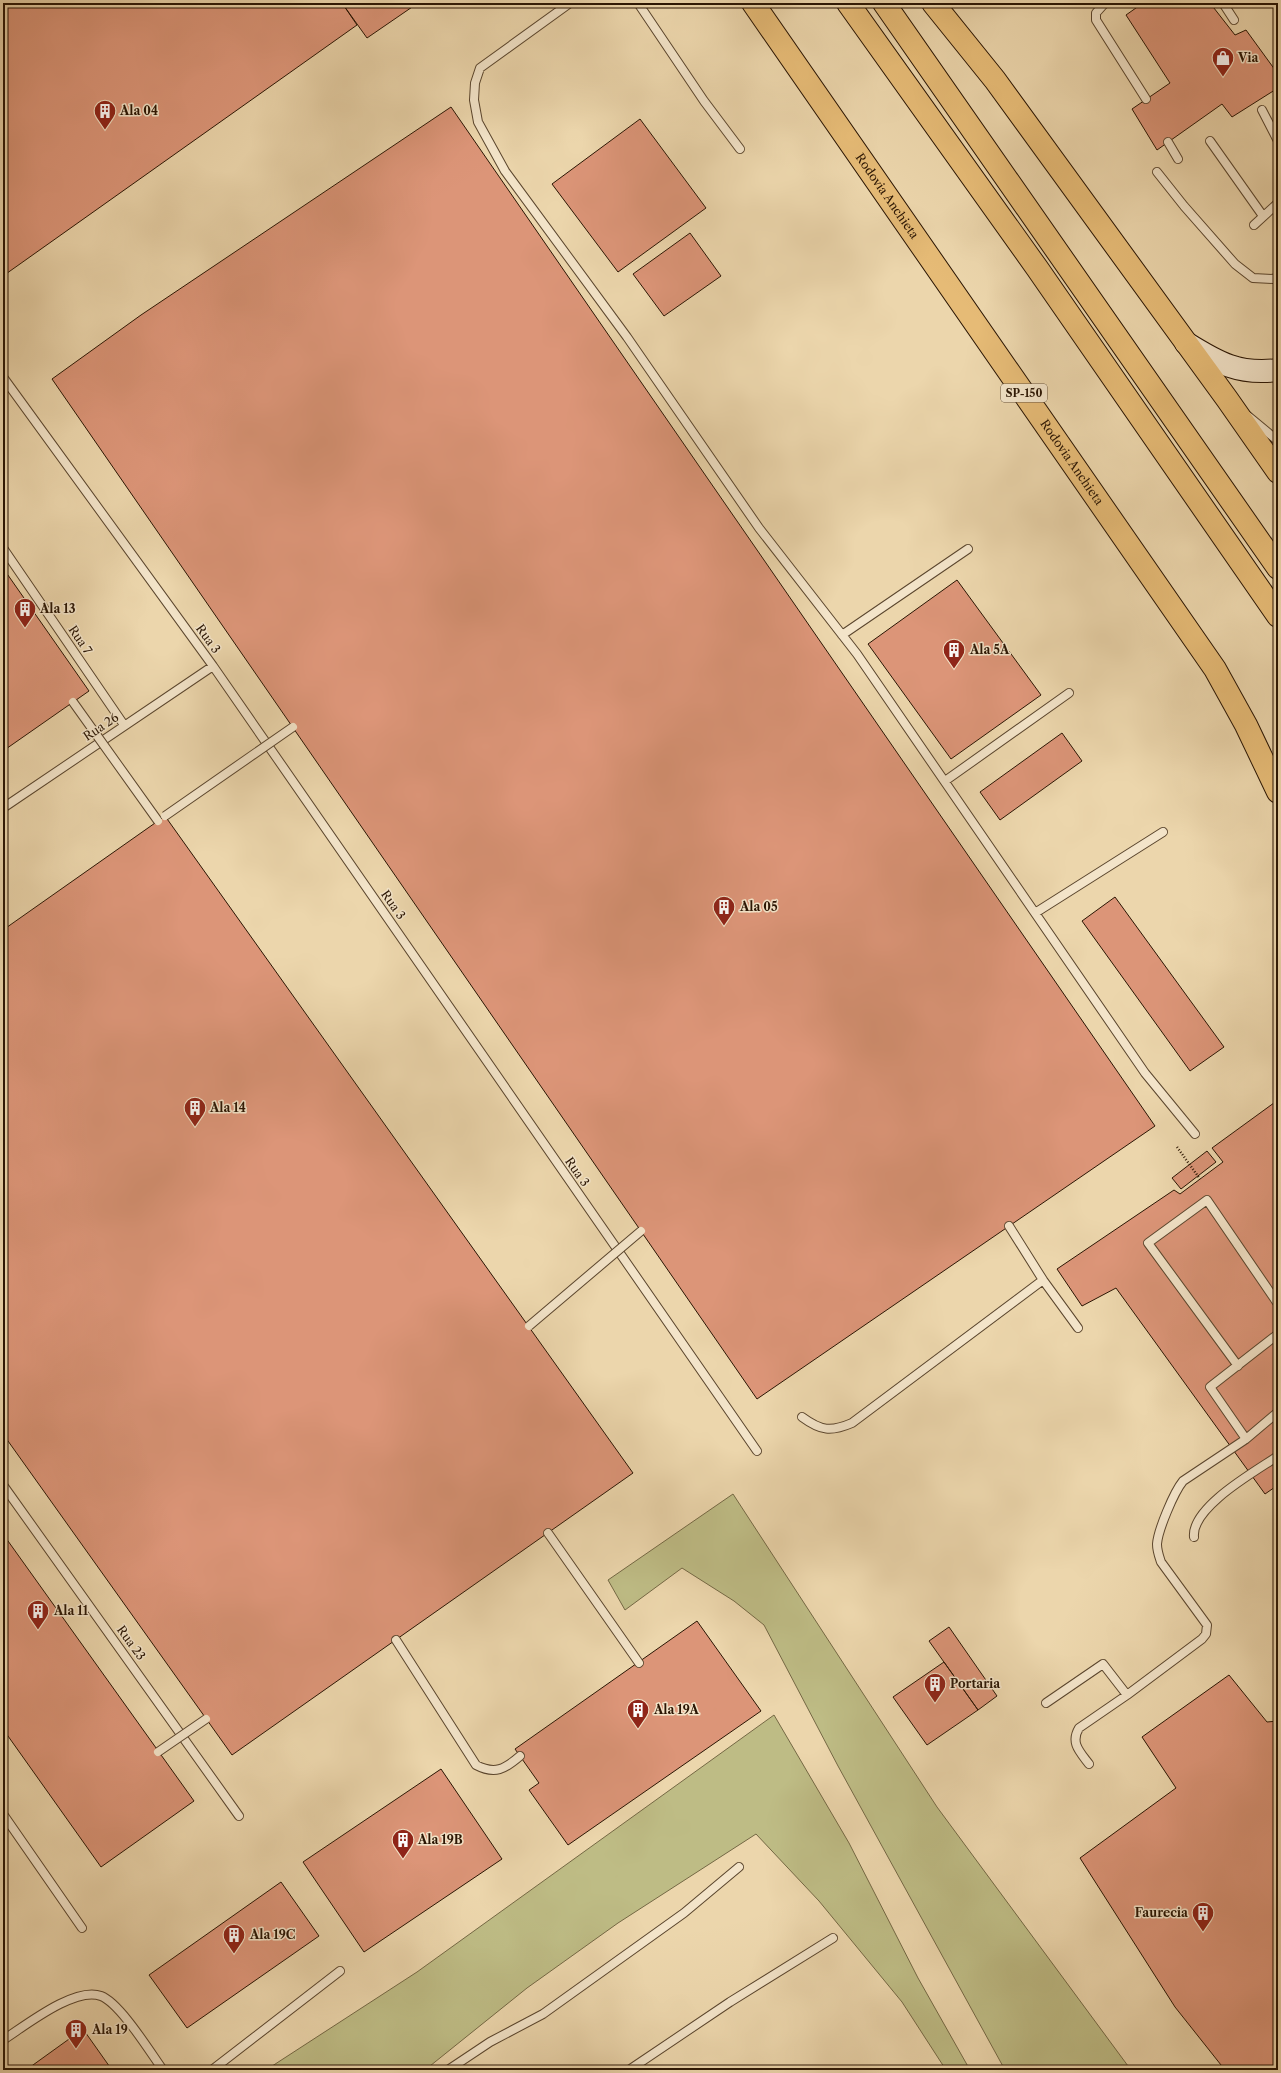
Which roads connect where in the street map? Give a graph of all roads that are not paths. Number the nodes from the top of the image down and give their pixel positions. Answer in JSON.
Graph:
{"nodes":[{"id":1,"x":570,"y":3,"type":"edge"},
{"id":2,"x":638,"y":3,"type":"edge"},
{"id":3,"x":753,"y":3,"type":"edge"},
{"id":4,"x":848,"y":3,"type":"edge"},
{"id":5,"x":884,"y":3,"type":"edge"},
{"id":6,"x":934,"y":3,"type":"edge"},
{"id":7,"x":1105,"y":3,"type":"edge"},
{"id":8,"x":1223,"y":3,"type":"edge"},
{"id":9,"x":1234,"y":20,"type":"dead end"},
{"id":10,"x":1146,"y":99,"type":"dead end"},
{"id":11,"x":1262,"y":110,"type":"dead end"},
{"id":12,"x":1210,"y":141,"type":"dead end"},
{"id":13,"x":1278,"y":141,"type":"edge"},
{"id":14,"x":1168,"y":142,"type":"dead end"},
{"id":15,"x":740,"y":149,"type":"dead end"},
{"id":16,"x":1178,"y":159,"type":"dead end"},
{"id":17,"x":1157,"y":172,"type":"dead end"},
{"id":18,"x":1278,"y":203,"type":"edge"},
{"id":19,"x":1263,"y":216,"type":"junction"},
{"id":20,"x":1254,"y":225,"type":"dead end"},
{"id":21,"x":1278,"y":277,"type":"edge"},
{"id":22,"x":1186,"y":343,"type":"junction"},
{"id":23,"x":1278,"y":370,"type":"edge"},
{"id":24,"x":3,"y":377,"type":"edge"},
{"id":25,"x":1227,"y":399,"type":"junction"},
{"id":26,"x":1278,"y":441,"type":"edge"},
{"id":27,"x":1278,"y":472,"type":"edge"},
{"id":28,"x":3,"y":548,"type":"edge"},
{"id":29,"x":968,"y":548,"type":"dead end"},
{"id":30,"x":1278,"y":568,"type":"edge"},
{"id":31,"x":1278,"y":616,"type":"edge"},
{"id":32,"x":842,"y":635,"type":"junction"},
{"id":33,"x":213,"y":666,"type":"junction"},
{"id":34,"x":1068,"y":693,"type":"dead end"},
{"id":35,"x":73,"y":702,"type":"dead end"},
{"id":36,"x":124,"y":725,"type":"junction"},
{"id":37,"x":293,"y":727,"type":"dead end"},
{"id":38,"x":945,"y":782,"type":"junction"},
{"id":39,"x":1278,"y":792,"type":"edge"},
{"id":40,"x":3,"y":808,"type":"edge"},
{"id":41,"x":165,"y":816,"type":"dead end"},
{"id":42,"x":158,"y":821,"type":"dead end"},
{"id":43,"x":1163,"y":832,"type":"dead end"},
{"id":44,"x":1035,"y":913,"type":"junction"},
{"id":45,"x":1195,"y":1134,"type":"dead end"},
{"id":46,"x":1009,"y":1226,"type":"dead end"},
{"id":47,"x":641,"y":1231,"type":"dead end"},
{"id":48,"x":1043,"y":1280,"type":"junction"},
{"id":49,"x":1278,"y":1304,"type":"edge"},
{"id":50,"x":529,"y":1326,"type":"dead end"},
{"id":51,"x":1078,"y":1328,"type":"dead end"},
{"id":52,"x":1278,"y":1334,"type":"edge"},
{"id":53,"x":1238,"y":1366,"type":"junction"},
{"id":54,"x":1278,"y":1412,"type":"edge"},
{"id":55,"x":802,"y":1417,"type":"dead end"},
{"id":56,"x":1246,"y":1439,"type":"junction"},
{"id":57,"x":757,"y":1451,"type":"dead end"},
{"id":58,"x":1278,"y":1456,"type":"edge"},
{"id":59,"x":3,"y":1485,"type":"edge"},
{"id":60,"x":548,"y":1532,"type":"dead end"},
{"id":61,"x":1194,"y":1537,"type":"dead end"},
{"id":62,"x":396,"y":1640,"type":"dead end"},
{"id":63,"x":639,"y":1662,"type":"dead end"},
{"id":64,"x":1127,"y":1695,"type":"junction"},
{"id":65,"x":1046,"y":1703,"type":"dead end"},
{"id":66,"x":206,"y":1719,"type":"dead end"},
{"id":67,"x":158,"y":1752,"type":"dead end"},
{"id":68,"x":520,"y":1756,"type":"dead end"},
{"id":69,"x":1089,"y":1764,"type":"dead end"},
{"id":70,"x":3,"y":1814,"type":"edge"},
{"id":71,"x":239,"y":1816,"type":"dead end"},
{"id":72,"x":739,"y":1867,"type":"dead end"},
{"id":73,"x":82,"y":1928,"type":"dead end"},
{"id":74,"x":833,"y":1938,"type":"dead end"},
{"id":75,"x":340,"y":1971,"type":"dead end"},
{"id":76,"x":3,"y":2040,"type":"edge"},
{"id":77,"x":163,"y":2070,"type":"edge"},
{"id":78,"x":212,"y":2070,"type":"edge"},
{"id":79,"x":448,"y":2070,"type":"edge"},
{"id":80,"x":629,"y":2070,"type":"edge"}],
"edges":[{"from":1,"to":32,"type":"lane"},
{"from":2,"to":15,"type":"lane"},
{"from":3,"to":39,"type":"highway","name":"Rodovia Anchieta","number":"SP-150"},
{"from":4,"to":31,"type":"highway"},
{"from":5,"to":30,"type":"highway"},
{"from":6,"to":22,"type":"highway"},
{"from":7,"to":10,"type":"lane"},
{"from":8,"to":9,"type":"lane"},
{"from":11,"to":13,"type":"lane"},
{"from":12,"to":19,"type":"lane"},
{"from":14,"to":16,"type":"lane"},
{"from":17,"to":21,"type":"lane"},
{"from":18,"to":19,"type":"lane"},
{"from":19,"to":20,"type":"lane"},
{"from":22,"to":23,"type":"main road"},
{"from":22,"to":25,"type":"highway"},
{"from":24,"to":33,"type":"lane","name":"Rua 3"},
{"from":25,"to":26,"type":"lane"},
{"from":25,"to":27,"type":"highway"},
{"from":28,"to":36,"type":"lane","name":"Rua 7"},
{"from":29,"to":32,"type":"lane"},
{"from":32,"to":38,"type":"lane"},
{"from":33,"to":36,"type":"lane","name":"Rua 26"},
{"from":33,"to":57,"type":"lane","name":"Rua 3"},
{"from":34,"to":38,"type":"lane"},
{"from":35,"to":42,"type":"lane","bridge":true},
{"from":36,"to":40,"type":"lane","name":"Rua 26"},
{"from":37,"to":41,"type":"lane","bridge":true},
{"from":38,"to":44,"type":"lane"},
{"from":43,"to":44,"type":"lane"},
{"from":44,"to":45,"type":"lane"},
{"from":46,"to":48,"type":"lane"},
{"from":47,"to":50,"type":"lane","bridge":true},
{"from":48,"to":51,"type":"lane"},
{"from":48,"to":55,"type":"lane"},
{"from":49,"to":53,"type":"lane"},
{"from":52,"to":53,"type":"lane"},
{"from":53,"to":56,"type":"lane"},
{"from":54,"to":56,"type":"lane"},
{"from":56,"to":64,"type":"lane"},
{"from":58,"to":61,"type":"lane"},
{"from":59,"to":71,"type":"lane","name":"Rua 23"},
{"from":60,"to":63,"type":"lane"},
{"from":62,"to":68,"type":"lane"},
{"from":64,"to":65,"type":"lane"},
{"from":64,"to":69,"type":"lane"},
{"from":66,"to":67,"type":"lane","bridge":true},
{"from":70,"to":73,"type":"lane"},
{"from":72,"to":79,"type":"lane"},
{"from":74,"to":80,"type":"lane"},
{"from":75,"to":78,"type":"lane"},
{"from":76,"to":77,"type":"lane"}]}
